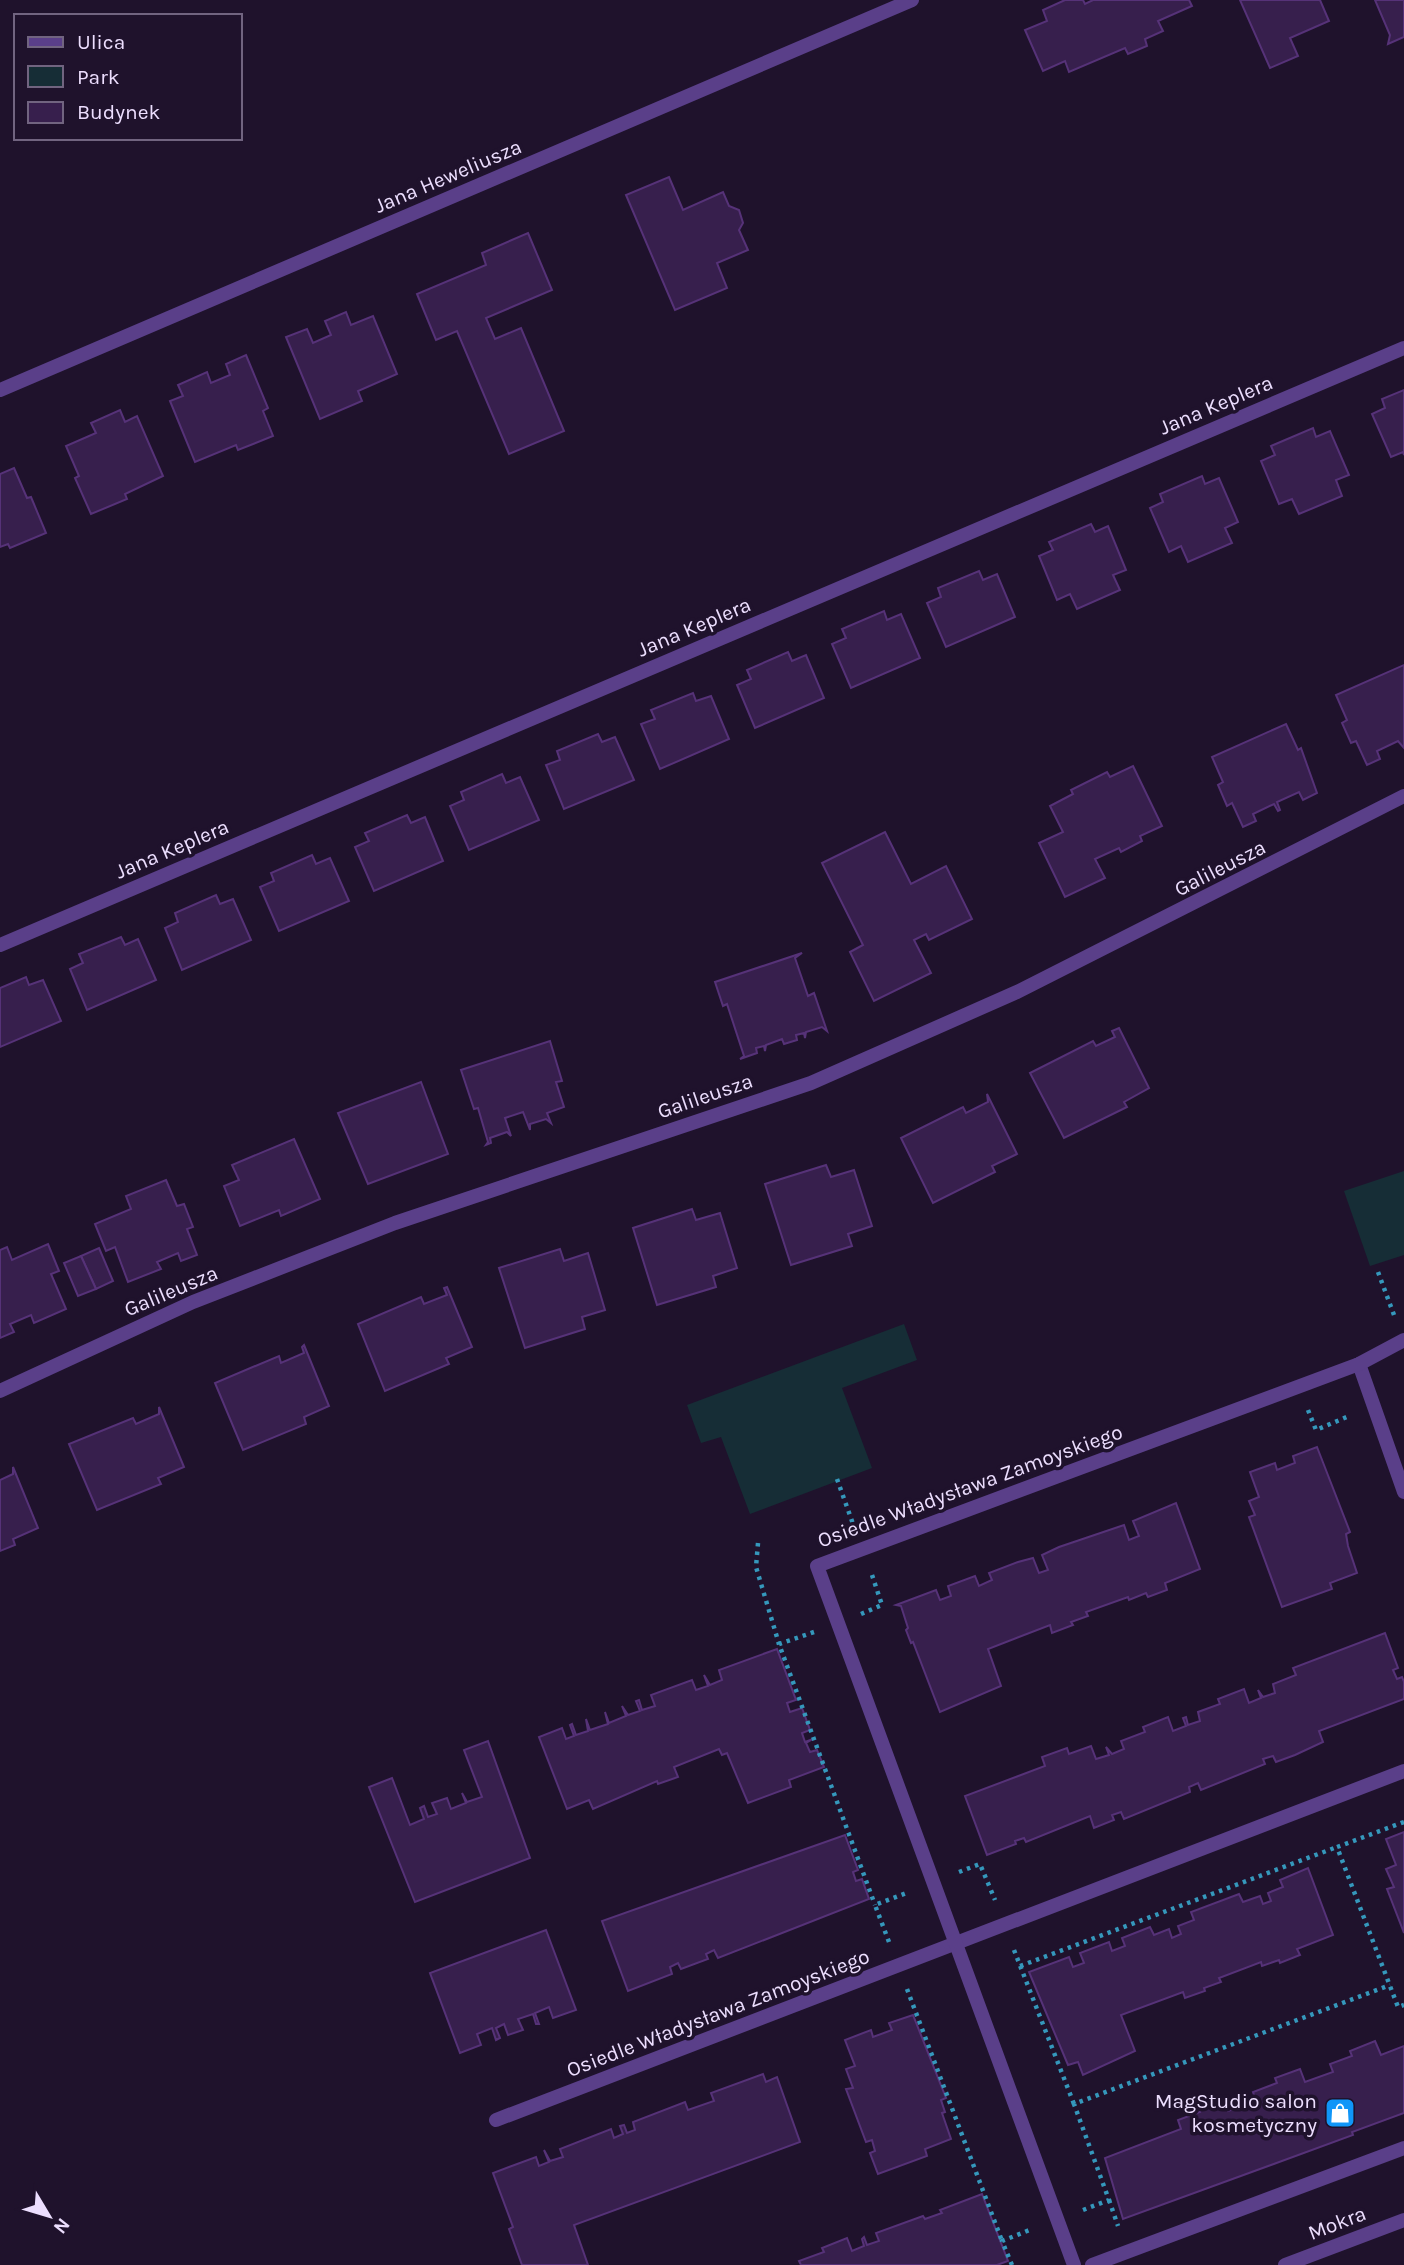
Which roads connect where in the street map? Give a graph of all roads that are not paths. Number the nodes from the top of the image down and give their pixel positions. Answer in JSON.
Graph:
{"nodes":[{"id":1,"x":912,"y":0,"type":"edge"},
{"id":2,"x":1404,"y":348,"type":"edge"},
{"id":3,"x":0,"y":390,"type":"edge"},
{"id":4,"x":1404,"y":796,"type":"edge"},
{"id":5,"x":0,"y":945,"type":"edge"},
{"id":6,"x":1404,"y":1340,"type":"edge"},
{"id":7,"x":1359,"y":1364,"type":"junction"},
{"id":8,"x":0,"y":1391,"type":"edge"},
{"id":9,"x":1404,"y":1492,"type":"edge"},
{"id":10,"x":1404,"y":1771,"type":"edge"},
{"id":11,"x":956,"y":1944,"type":"junction"},
{"id":12,"x":496,"y":2120,"type":"dead end"},
{"id":13,"x":1404,"y":2148,"type":"edge"},
{"id":14,"x":1404,"y":2220,"type":"edge"},
{"id":15,"x":1074,"y":2265,"type":"edge"},
{"id":16,"x":1092,"y":2265,"type":"edge"},
{"id":17,"x":1285,"y":2265,"type":"edge"}],
"edges":[{"from":1,"to":3,"type":"street","name":"Jana Heweliusza"},
{"from":2,"to":5,"type":"street","name":"Jana Keplera"},
{"from":4,"to":8,"type":"street","name":"Galileusza"},
{"from":6,"to":7,"type":"street","name":"Osiedle Władysława Zamoyskiego"},
{"from":7,"to":9,"type":"street"},
{"from":7,"to":11,"type":"street","name":"Osiedle Władysława Zamoyskiego"},
{"from":10,"to":11,"type":"street","name":"Osiedle Władysława Zamoyskiego"},
{"from":11,"to":12,"type":"street","name":"Osiedle Władysława Zamoyskiego"},
{"from":11,"to":15,"type":"street","name":"Osiedle Władysława Zamoyskiego"},
{"from":13,"to":16,"type":"street"},
{"from":14,"to":17,"type":"street","name":"Mokra"}]}
